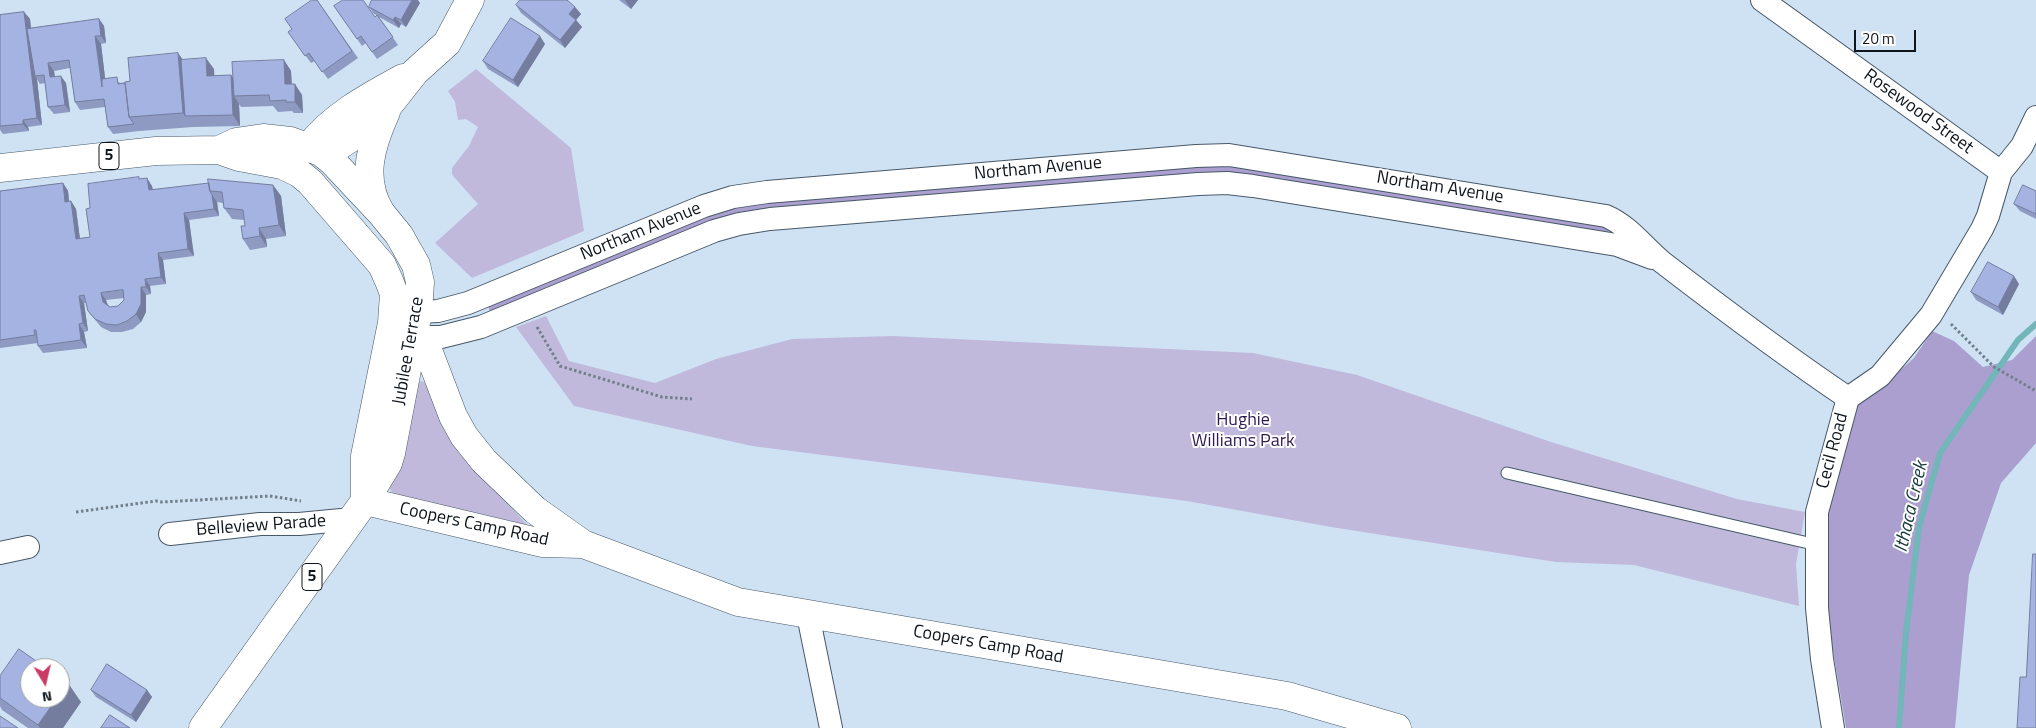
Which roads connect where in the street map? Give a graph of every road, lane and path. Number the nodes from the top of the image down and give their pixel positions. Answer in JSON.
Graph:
{"nodes":[{"id":1,"x":470,"y":0,"type":"edge"},
{"id":2,"x":1762,"y":0,"type":"edge"},
{"id":3,"x":415,"y":72,"type":"junction"},
{"id":4,"x":388,"y":106,"type":"junction"},
{"id":5,"x":2036,"y":117,"type":"edge"},
{"id":6,"x":219,"y":150,"type":"junction"},
{"id":7,"x":317,"y":151,"type":"junction"},
{"id":8,"x":0,"y":168,"type":"edge"},
{"id":9,"x":293,"y":170,"type":"junction"},
{"id":10,"x":2001,"y":172,"type":"junction"},
{"id":11,"x":381,"y":213,"type":"junction"},
{"id":12,"x":1660,"y":260,"type":"junction"},
{"id":13,"x":526,"y":308,"type":"junction"},
{"id":14,"x":1950,"y":323,"type":"dead end"},
{"id":15,"x":409,"y":329,"type":"junction"},
{"id":16,"x":2036,"y":391,"type":"edge"},
{"id":17,"x":1848,"y":398,"type":"junction"},
{"id":18,"x":692,"y":399,"type":"dead end"},
{"id":19,"x":1507,"y":473,"type":"dead end"},
{"id":20,"x":302,"y":501,"type":"dead end"},
{"id":21,"x":359,"y":510,"type":"junction"},
{"id":22,"x":76,"y":512,"type":"dead end"},
{"id":23,"x":170,"y":534,"type":"dead end"},
{"id":24,"x":583,"y":544,"type":"junction"},
{"id":25,"x":1817,"y":545,"type":"junction"},
{"id":26,"x":28,"y":547,"type":"dead end"},
{"id":27,"x":0,"y":553,"type":"edge"},
{"id":28,"x":808,"y":615,"type":"junction"},
{"id":29,"x":203,"y":728,"type":"edge"},
{"id":30,"x":831,"y":728,"type":"edge"},
{"id":31,"x":1397,"y":728,"type":"edge"},
{"id":32,"x":1833,"y":728,"type":"edge"}],
"edges":[{"from":1,"to":3,"type":"main road"},
{"from":2,"to":10,"type":"street","name":"Rosewood Street"},
{"from":3,"to":4,"type":"main road"},
{"from":3,"to":7,"type":"main road"},
{"from":4,"to":7,"type":"main road"},
{"from":4,"to":11,"type":"main road"},
{"from":5,"to":10,"type":"street","name":"Cecil Road"},
{"from":6,"to":7,"type":"main road","number":"5"},
{"from":6,"to":8,"type":"main road","number":"5"},
{"from":6,"to":9,"type":"main road","number":"5"},
{"from":7,"to":9,"type":"main road"},
{"from":7,"to":11,"type":"main road","name":"Jubilee Terrace","number":"5"},
{"from":9,"to":15,"type":"main road","name":"Jubilee Terrace","number":"5"},
{"from":10,"to":17,"type":"street","name":"Cecil Road"},
{"from":11,"to":15,"type":"main road","name":"Jubilee Terrace","number":"5"},
{"from":12,"to":13,"type":"street","name":"Northam Avenue"},
{"from":12,"to":15,"type":"street","name":"Northam Avenue"},
{"from":12,"to":17,"type":"street","name":"Northam Avenue"},
{"from":13,"to":15,"type":"street","name":"Northam Avenue"},
{"from":13,"to":18,"type":"path"},
{"from":14,"to":16,"type":"path"},
{"from":15,"to":21,"type":"main road","name":"Jubilee Terrace","number":"5"},
{"from":15,"to":24,"type":"main road","name":"Coopers Camp Road"},
{"from":17,"to":25,"type":"street","name":"Cecil Road"},
{"from":19,"to":25,"type":"lane"},
{"from":20,"to":22,"type":"path"},
{"from":21,"to":23,"type":"street","name":"Belleview Parade"},
{"from":21,"to":24,"type":"main road","name":"Coopers Camp Road"},
{"from":21,"to":29,"type":"main road","number":"5"},
{"from":24,"to":28,"type":"main road","name":"Coopers Camp Road"},
{"from":25,"to":32,"type":"street","name":"Cecil Road"},
{"from":26,"to":27,"type":"street"},
{"from":28,"to":30,"type":"street"},
{"from":28,"to":31,"type":"main road","name":"Coopers Camp Road"}]}
